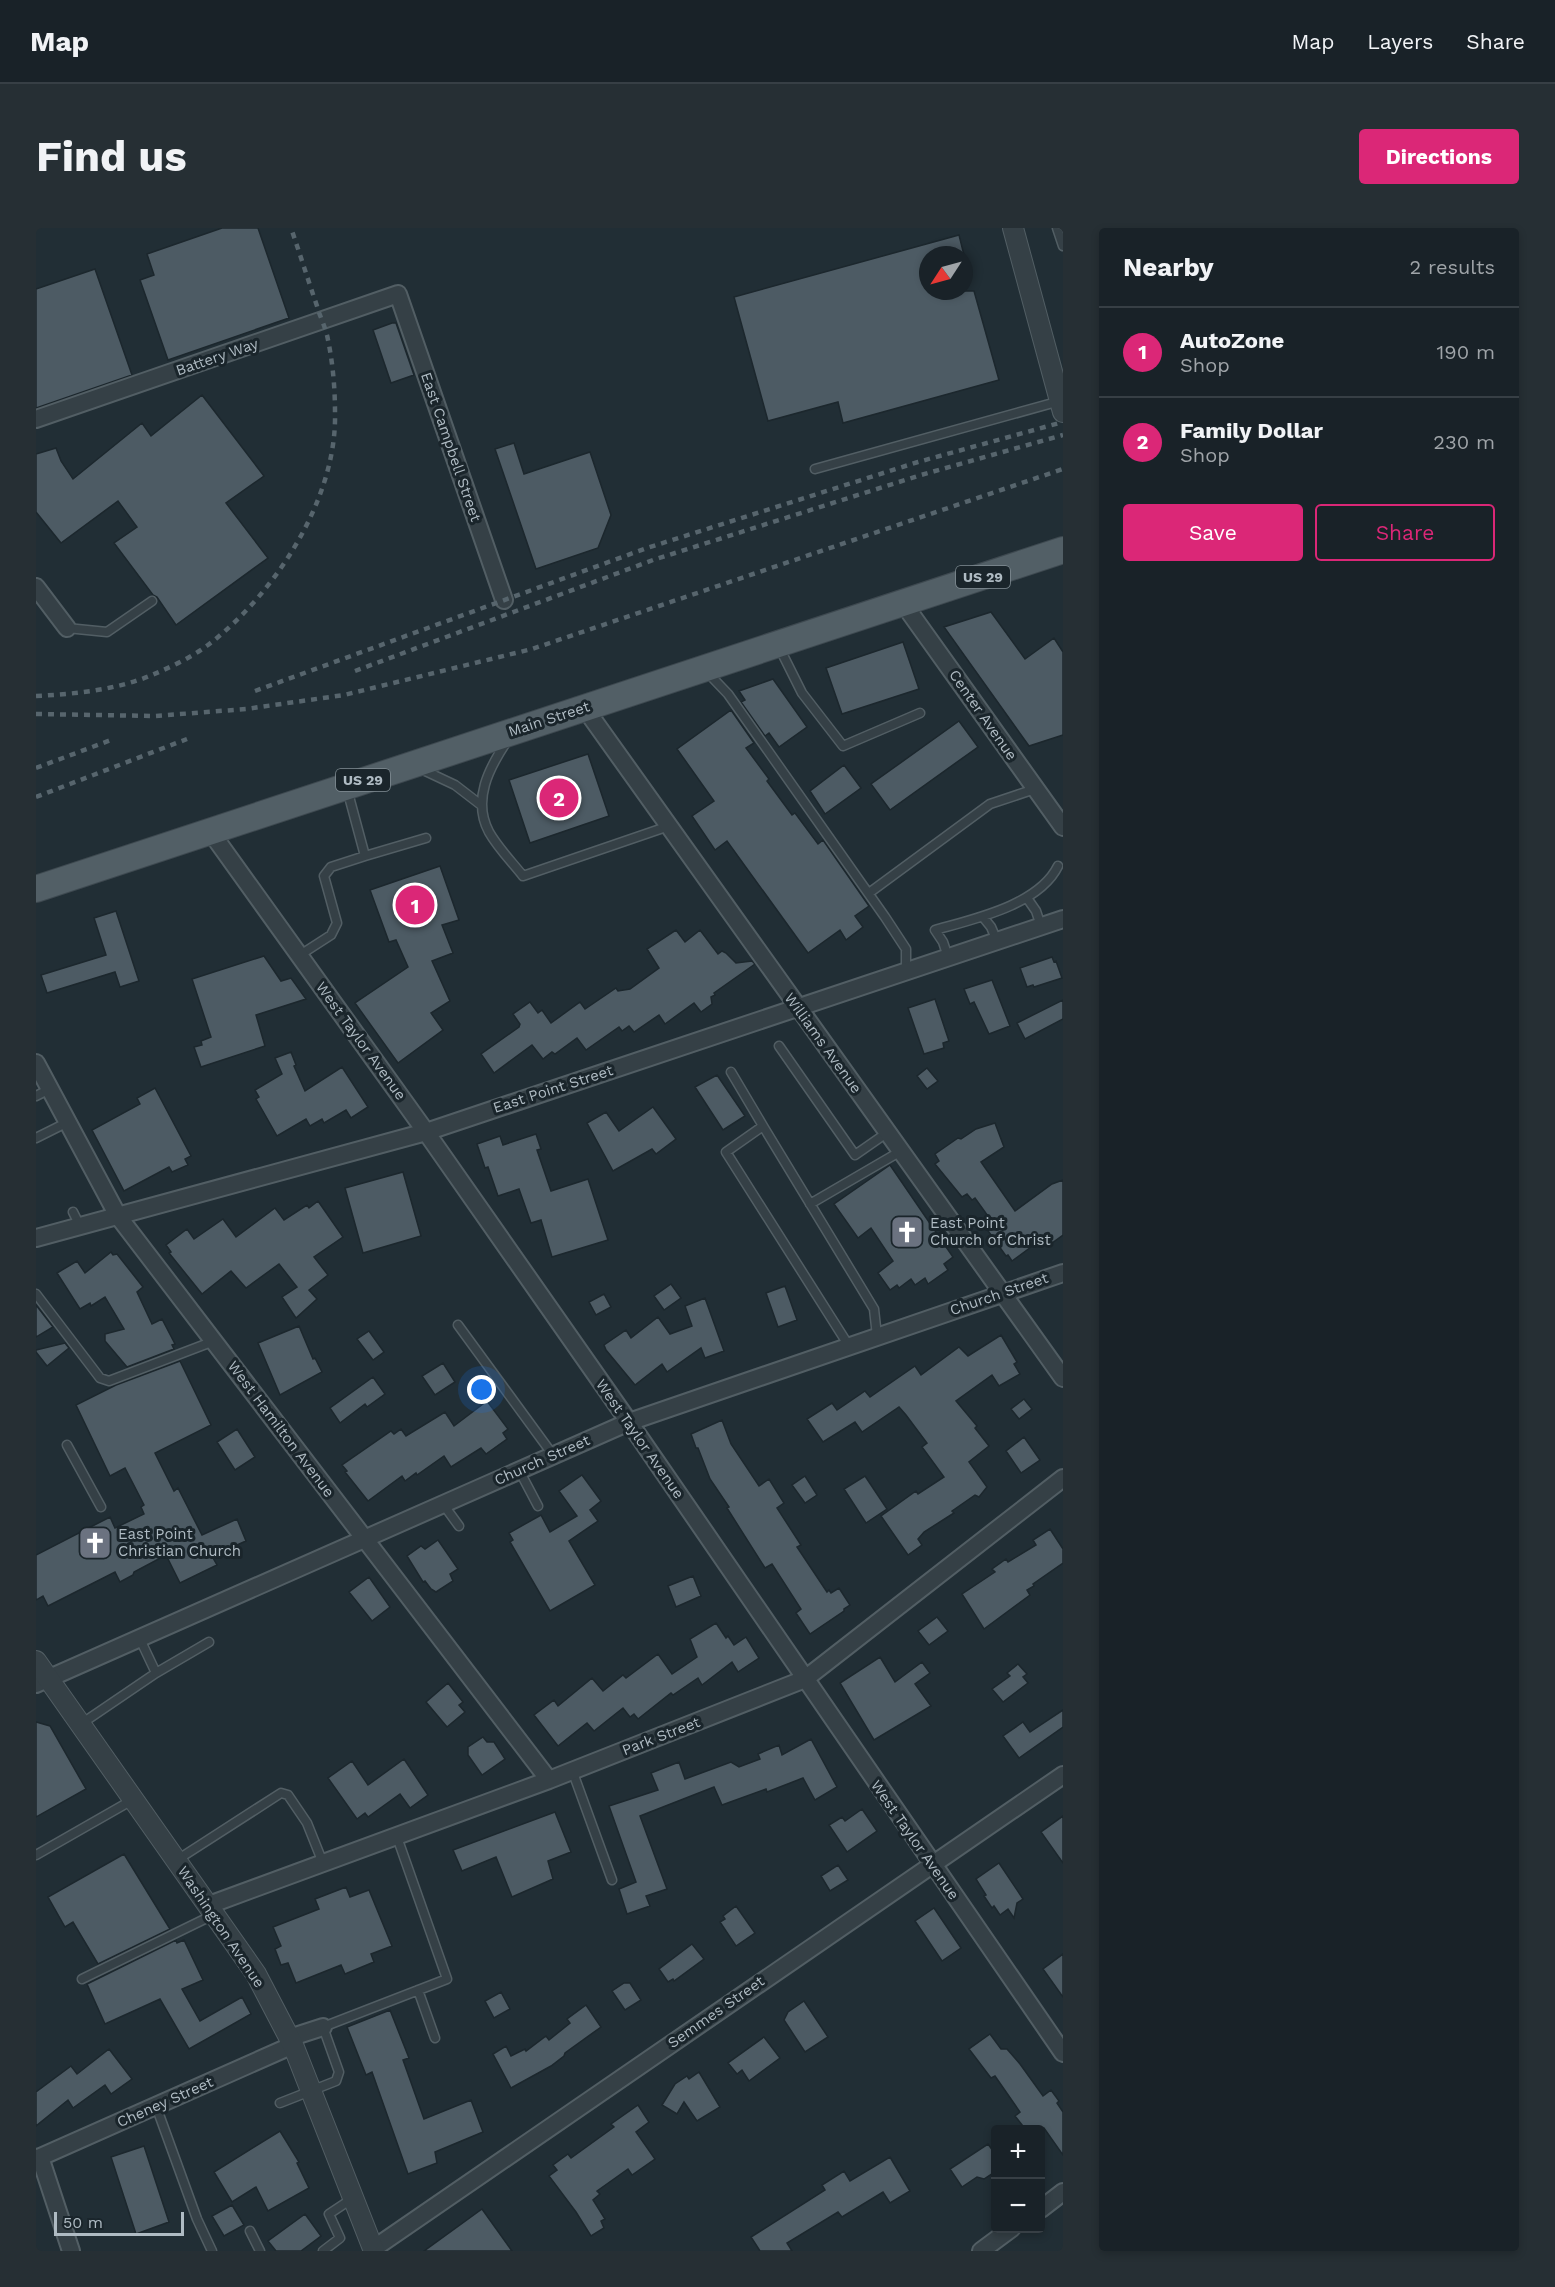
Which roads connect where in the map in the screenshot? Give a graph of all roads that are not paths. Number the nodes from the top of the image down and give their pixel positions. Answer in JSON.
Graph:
{"nodes":[{"id":1,"x":1013,"y":228,"type":"edge"},
{"id":2,"x":1057,"y":228,"type":"edge"},
{"id":3,"x":1063,"y":243,"type":"edge"},
{"id":4,"x":398,"y":294,"type":"joint"},
{"id":5,"x":1054,"y":348,"type":"edge"},
{"id":6,"x":1062,"y":407,"type":"edge"},
{"id":7,"x":36,"y":419,"type":"edge"},
{"id":8,"x":815,"y":469,"type":"dead end"},
{"id":9,"x":1063,"y":550,"type":"edge"},
{"id":10,"x":36,"y":587,"type":"edge"},
{"id":11,"x":504,"y":600,"type":"dead end"},
{"id":12,"x":153,"y":601,"type":"dead end"},
{"id":13,"x":903,"y":603,"type":"junction"},
{"id":14,"x":66,"y":628,"type":"joint"},
{"id":15,"x":777,"y":644,"type":"junction"},
{"id":16,"x":704,"y":668,"type":"junction"},
{"id":17,"x":584,"y":707,"type":"junction"},
{"id":18,"x":920,"y":713,"type":"dead end"},
{"id":19,"x":517,"y":730,"type":"junction"},
{"id":20,"x":409,"y":765,"type":"junction"},
{"id":21,"x":346,"y":786,"type":"junction"},
{"id":22,"x":1035,"y":789,"type":"junction"},
{"id":23,"x":481,"y":805,"type":"junction"},
{"id":24,"x":669,"y":826,"type":"junction"},
{"id":25,"x":1063,"y":827,"type":"edge"},
{"id":26,"x":210,"y":831,"type":"junction"},
{"id":27,"x":426,"y":838,"type":"dead end"},
{"id":28,"x":365,"y":856,"type":"junction"},
{"id":29,"x":1058,"y":866,"type":"dead end"},
{"id":30,"x":36,"y":889,"type":"edge"},
{"id":31,"x":869,"y":893,"type":"junction"},
{"id":32,"x":1027,"y":898,"type":"junction"},
{"id":33,"x":983,"y":917,"type":"junction"},
{"id":34,"x":1063,"y":919,"type":"edge"},
{"id":35,"x":1041,"y":926,"type":"junction"},
{"id":36,"x":997,"y":941,"type":"junction"},
{"id":37,"x":300,"y":955,"type":"junction"},
{"id":38,"x":948,"y":957,"type":"junction"},
{"id":39,"x":906,"y":971,"type":"junction"},
{"id":40,"x":798,"y":1008,"type":"junction"},
{"id":41,"x":779,"y":1046,"type":"dead end"},
{"id":42,"x":36,"y":1063,"type":"edge"},
{"id":43,"x":731,"y":1072,"type":"dead end"},
{"id":44,"x":43,"y":1092,"type":"edge"},
{"id":45,"x":68,"y":1122,"type":"junction"},
{"id":46,"x":763,"y":1126,"type":"junction"},
{"id":47,"x":426,"y":1132,"type":"junction"},
{"id":48,"x":888,"y":1132,"type":"junction"},
{"id":49,"x":36,"y":1138,"type":"edge"},
{"id":50,"x":901,"y":1151,"type":"junction"},
{"id":51,"x":810,"y":1204,"type":"junction"},
{"id":52,"x":118,"y":1216,"type":"junction"},
{"id":53,"x":36,"y":1238,"type":"edge"},
{"id":54,"x":1063,"y":1273,"type":"edge"},
{"id":55,"x":1002,"y":1293,"type":"junction"},
{"id":56,"x":36,"y":1294,"type":"edge"},
{"id":57,"x":458,"y":1325,"type":"dead end"},
{"id":58,"x":877,"y":1336,"type":"junction"},
{"id":59,"x":214,"y":1341,"type":"junction"},
{"id":60,"x":849,"y":1346,"type":"junction"},
{"id":61,"x":1063,"y":1378,"type":"edge"},
{"id":62,"x":629,"y":1422,"type":"junction"},
{"id":63,"x":68,"y":1445,"type":"dead end"},
{"id":64,"x":553,"y":1455,"type":"junction"},
{"id":65,"x":519,"y":1470,"type":"junction"},
{"id":66,"x":1063,"y":1478,"type":"edge"},
{"id":67,"x":443,"y":1503,"type":"junction"},
{"id":68,"x":538,"y":1506,"type":"dead end"},
{"id":69,"x":101,"y":1507,"type":"dead end"},
{"id":70,"x":459,"y":1526,"type":"dead end"},
{"id":71,"x":364,"y":1539,"type":"junction"},
{"id":72,"x":139,"y":1637,"type":"junction"},
{"id":73,"x":209,"y":1642,"type":"dead end"},
{"id":74,"x":36,"y":1661,"type":"edge"},
{"id":75,"x":156,"y":1672,"type":"junction"},
{"id":76,"x":805,"y":1679,"type":"junction"},
{"id":77,"x":42,"y":1681,"type":"edge"},
{"id":78,"x":81,"y":1724,"type":"junction"},
{"id":79,"x":572,"y":1770,"type":"junction"},
{"id":80,"x":1063,"y":1775,"type":"edge"},
{"id":81,"x":549,"y":1779,"type":"junction"},
{"id":82,"x":134,"y":1799,"type":"junction"},
{"id":83,"x":397,"y":1837,"type":"junction"},
{"id":84,"x":36,"y":1854,"type":"edge"},
{"id":85,"x":177,"y":1860,"type":"junction"},
{"id":86,"x":323,"y":1863,"type":"junction"},
{"id":87,"x":932,"y":1864,"type":"junction"},
{"id":88,"x":612,"y":1880,"type":"dead end"},
{"id":89,"x":212,"y":1910,"type":"junction"},
{"id":90,"x":82,"y":1979,"type":"dead end"},
{"id":91,"x":418,"y":1990,"type":"junction"},
{"id":92,"x":323,"y":2027,"type":"junction"},
{"id":93,"x":435,"y":2038,"type":"dead end"},
{"id":94,"x":291,"y":2042,"type":"junction"},
{"id":95,"x":1063,"y":2053,"type":"edge"},
{"id":96,"x":311,"y":2092,"type":"junction"},
{"id":97,"x":280,"y":2103,"type":"dead end"},
{"id":98,"x":156,"y":2106,"type":"junction"},
{"id":99,"x":38,"y":2158,"type":"edge"},
{"id":100,"x":1063,"y":2193,"type":"edge"},
{"id":101,"x":353,"y":2198,"type":"junction"},
{"id":102,"x":1045,"y":2205,"type":"edge"},
{"id":103,"x":249,"y":2231,"type":"dead end"},
{"id":104,"x":1006,"y":2233,"type":"edge"},
{"id":105,"x":373,"y":2250,"type":"edge"},
{"id":106,"x":71,"y":2251,"type":"edge"},
{"id":107,"x":212,"y":2251,"type":"edge"},
{"id":108,"x":260,"y":2251,"type":"edge"},
{"id":109,"x":323,"y":2251,"type":"edge"},
{"id":110,"x":981,"y":2251,"type":"edge"}],
"edges":[{"from":1,"to":5,"type":"street"},
{"from":2,"to":3,"type":"lane"},
{"from":4,"to":7,"type":"street","name":"Battery Way"},
{"from":4,"to":11,"type":"street","name":"East Campbell Street"},
{"from":5,"to":6,"type":"street"},
{"from":6,"to":8,"type":"lane"},
{"from":9,"to":13,"type":"main road","name":"Main Street","number":"US 29"},
{"from":10,"to":14,"type":"street"},
{"from":12,"to":14,"type":"lane"},
{"from":13,"to":15,"type":"main road","name":"Main Street","number":"US 29"},
{"from":13,"to":22,"type":"street","name":"Center Avenue"},
{"from":15,"to":16,"type":"main road","name":"Main Street","number":"US 29"},
{"from":15,"to":18,"type":"lane"},
{"from":16,"to":17,"type":"main road","name":"Main Street","number":"US 29"},
{"from":16,"to":31,"type":"lane"},
{"from":17,"to":19,"type":"main road","name":"Main Street","number":"US 29"},
{"from":17,"to":24,"type":"street","name":"Williams Avenue"},
{"from":19,"to":20,"type":"main road","name":"Main Street","number":"US 29"},
{"from":19,"to":23,"type":"lane"},
{"from":20,"to":21,"type":"main road","name":"Main Street","number":"US 29"},
{"from":20,"to":23,"type":"lane"},
{"from":21,"to":26,"type":"main road","name":"Main Street","number":"US 29"},
{"from":21,"to":28,"type":"lane"},
{"from":22,"to":25,"type":"street","name":"Center Avenue"},
{"from":22,"to":31,"type":"lane"},
{"from":23,"to":24,"type":"lane"},
{"from":24,"to":40,"type":"street","name":"Williams Avenue"},
{"from":26,"to":30,"type":"main road","name":"Main Street","number":"US 29"},
{"from":26,"to":37,"type":"street","name":"West Taylor Avenue"},
{"from":27,"to":28,"type":"lane"},
{"from":28,"to":37,"type":"lane"},
{"from":29,"to":32,"type":"lane"},
{"from":31,"to":39,"type":"lane"},
{"from":32,"to":33,"type":"lane"},
{"from":32,"to":35,"type":"lane"},
{"from":33,"to":36,"type":"lane"},
{"from":33,"to":38,"type":"lane"},
{"from":34,"to":35,"type":"street","name":"East Point Street"},
{"from":35,"to":36,"type":"street","name":"East Point Street"},
{"from":36,"to":38,"type":"street","name":"East Point Street"},
{"from":37,"to":47,"type":"street","name":"West Taylor Avenue"},
{"from":38,"to":39,"type":"street","name":"East Point Street"},
{"from":39,"to":40,"type":"street","name":"East Point Street"},
{"from":40,"to":47,"type":"street","name":"East Point Street"},
{"from":40,"to":48,"type":"street","name":"Williams Avenue"},
{"from":41,"to":48,"type":"lane"},
{"from":42,"to":44,"type":"street","name":"West Hamilton Avenue"},
{"from":43,"to":46,"type":"lane"},
{"from":44,"to":45,"type":"street","name":"West Hamilton Avenue"},
{"from":45,"to":49,"type":"lane"},
{"from":45,"to":52,"type":"street","name":"West Hamilton Avenue"},
{"from":46,"to":51,"type":"lane"},
{"from":46,"to":60,"type":"lane"},
{"from":47,"to":52,"type":"street","name":"East Point Street"},
{"from":47,"to":62,"type":"street","name":"West Taylor Avenue"},
{"from":48,"to":50,"type":"street","name":"Williams Avenue"},
{"from":50,"to":51,"type":"lane"},
{"from":50,"to":55,"type":"street","name":"Williams Avenue"},
{"from":51,"to":58,"type":"lane"},
{"from":52,"to":53,"type":"street","name":"East Point Street"},
{"from":52,"to":59,"type":"street","name":"West Hamilton Avenue"},
{"from":54,"to":55,"type":"street","name":"Church Street"},
{"from":55,"to":58,"type":"street","name":"Church Street"},
{"from":55,"to":61,"type":"street","name":"Williams Avenue"},
{"from":56,"to":59,"type":"lane"},
{"from":57,"to":64,"type":"lane"},
{"from":58,"to":60,"type":"street","name":"Church Street"},
{"from":59,"to":71,"type":"street","name":"West Hamilton Avenue"},
{"from":60,"to":62,"type":"street","name":"Church Street"},
{"from":62,"to":64,"type":"street","name":"Church Street"},
{"from":62,"to":76,"type":"street","name":"West Taylor Avenue"},
{"from":63,"to":69,"type":"lane"},
{"from":64,"to":65,"type":"street","name":"Church Street"},
{"from":65,"to":67,"type":"street","name":"Church Street"},
{"from":65,"to":68,"type":"lane"},
{"from":66,"to":76,"type":"street","name":"Park Street"},
{"from":67,"to":70,"type":"lane"},
{"from":67,"to":71,"type":"street","name":"Church Street"},
{"from":71,"to":72,"type":"street","name":"Church Street"},
{"from":71,"to":81,"type":"street","name":"West Hamilton Avenue"},
{"from":72,"to":75,"type":"lane"},
{"from":72,"to":77,"type":"street","name":"Church Street"},
{"from":73,"to":75,"type":"lane"},
{"from":74,"to":77,"type":"street","name":"Washington Avenue"},
{"from":75,"to":78,"type":"lane"},
{"from":76,"to":79,"type":"street","name":"Park Street"},
{"from":76,"to":87,"type":"street","name":"West Taylor Avenue"},
{"from":77,"to":78,"type":"street","name":"Washington Avenue"},
{"from":78,"to":82,"type":"street","name":"Washington Avenue"},
{"from":79,"to":81,"type":"street","name":"Park Street"},
{"from":79,"to":88,"type":"lane"},
{"from":80,"to":87,"type":"street","name":"Semmes Street"},
{"from":81,"to":83,"type":"street","name":"Park Street"},
{"from":82,"to":84,"type":"lane"},
{"from":82,"to":85,"type":"street","name":"Washington Avenue"},
{"from":83,"to":86,"type":"street","name":"Park Street"},
{"from":83,"to":91,"type":"lane"},
{"from":85,"to":86,"type":"lane"},
{"from":85,"to":89,"type":"street","name":"Washington Avenue"},
{"from":86,"to":89,"type":"street","name":"Park Street"},
{"from":87,"to":95,"type":"street","name":"West Taylor Avenue"},
{"from":87,"to":105,"type":"street","name":"Semmes Street"},
{"from":89,"to":90,"type":"lane"},
{"from":89,"to":94,"type":"street","name":"Washington Avenue"},
{"from":91,"to":92,"type":"lane"},
{"from":91,"to":93,"type":"lane"},
{"from":92,"to":94,"type":"street","name":"Cheney Street"},
{"from":92,"to":96,"type":"lane"},
{"from":94,"to":96,"type":"street","name":"Washington Avenue"},
{"from":94,"to":98,"type":"street","name":"Cheney Street"},
{"from":96,"to":97,"type":"lane"},
{"from":96,"to":101,"type":"street","name":"Washington Avenue"},
{"from":98,"to":99,"type":"street","name":"Cheney Street"},
{"from":98,"to":107,"type":"lane"},
{"from":99,"to":106,"type":"street"},
{"from":100,"to":102,"type":"street"},
{"from":101,"to":105,"type":"street","name":"Washington Avenue"},
{"from":101,"to":109,"type":"lane"},
{"from":103,"to":108,"type":"lane"},
{"from":104,"to":110,"type":"street"}]}
